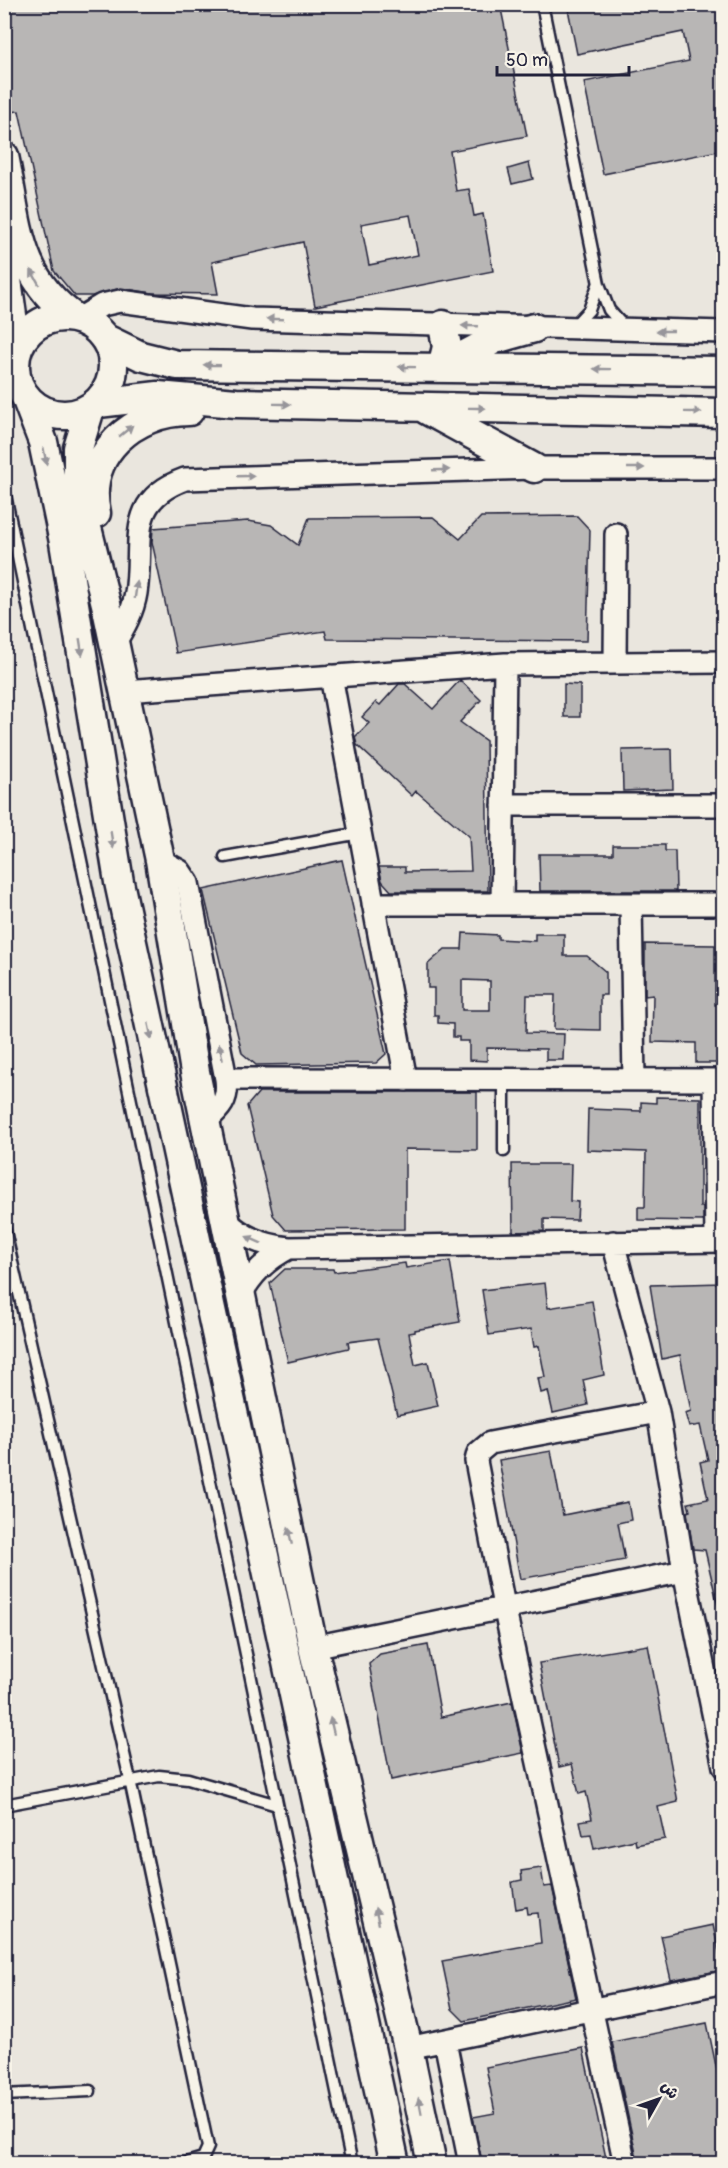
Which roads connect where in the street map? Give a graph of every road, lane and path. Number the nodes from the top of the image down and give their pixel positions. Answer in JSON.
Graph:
{"nodes":[{"id":1,"x":542,"y":4,"type":"edge"},
{"id":2,"x":4,"y":156,"type":"edge"},
{"id":3,"x":4,"y":258,"type":"edge"},
{"id":4,"x":599,"y":284,"type":"junction"},
{"id":5,"x":77,"y":319,"type":"junction"},
{"id":6,"x":443,"y":325,"type":"junction"},
{"id":7,"x":534,"y":328,"type":"junction"},
{"id":8,"x":569,"y":330,"type":"junction"},
{"id":9,"x":629,"y":331,"type":"junction"},
{"id":10,"x":723,"y":332,"type":"edge"},
{"id":11,"x":104,"y":338,"type":"junction"},
{"id":12,"x":17,"y":351,"type":"junction"},
{"id":13,"x":442,"y":367,"type":"junction"},
{"id":14,"x":723,"y":371,"type":"edge"},
{"id":15,"x":27,"y":400,"type":"junction"},
{"id":16,"x":236,"y":403,"type":"junction"},
{"id":17,"x":94,"y":406,"type":"junction"},
{"id":18,"x":422,"y":408,"type":"junction"},
{"id":19,"x":723,"y":413,"type":"edge"},
{"id":20,"x":534,"y":468,"type":"junction"},
{"id":21,"x":723,"y":468,"type":"edge"},
{"id":22,"x":4,"y":490,"type":"edge"},
{"id":23,"x":616,"y":534,"type":"dead end"},
{"id":24,"x":106,"y":604,"type":"junction"},
{"id":25,"x":114,"y":644,"type":"junction"},
{"id":26,"x":723,"y":662,"type":"edge"},
{"id":27,"x":615,"y":663,"type":"junction"},
{"id":28,"x":505,"y":664,"type":"junction"},
{"id":29,"x":331,"y":676,"type":"junction"},
{"id":30,"x":124,"y":691,"type":"junction"},
{"id":31,"x":503,"y":805,"type":"junction"},
{"id":32,"x":723,"y":805,"type":"edge"},
{"id":33,"x":360,"y":833,"type":"junction"},
{"id":34,"x":225,"y":857,"type":"dead end"},
{"id":35,"x":160,"y":860,"type":"junction"},
{"id":36,"x":373,"y":904,"type":"junction"},
{"id":37,"x":502,"y":904,"type":"junction"},
{"id":38,"x":631,"y":904,"type":"junction"},
{"id":39,"x":723,"y":904,"type":"edge"},
{"id":40,"x":226,"y":1079,"type":"junction"},
{"id":41,"x":406,"y":1080,"type":"junction"},
{"id":42,"x":504,"y":1080,"type":"junction"},
{"id":43,"x":634,"y":1080,"type":"junction"},
{"id":44,"x":719,"y":1080,"type":"edge"},
{"id":45,"x":205,"y":1122,"type":"junction"},
{"id":46,"x":504,"y":1151,"type":"dead end"},
{"id":47,"x":224,"y":1220,"type":"junction"},
{"id":48,"x":4,"y":1227,"type":"edge"},
{"id":49,"x":720,"y":1241,"type":"edge"},
{"id":50,"x":613,"y":1242,"type":"junction"},
{"id":51,"x":289,"y":1248,"type":"junction"},
{"id":52,"x":240,"y":1296,"type":"junction"},
{"id":53,"x":658,"y":1412,"type":"junction"},
{"id":54,"x":684,"y":1571,"type":"junction"},
{"id":55,"x":504,"y":1606,"type":"junction"},
{"id":56,"x":313,"y":1647,"type":"junction"},
{"id":57,"x":723,"y":1767,"type":"edge"},
{"id":58,"x":130,"y":1780,"type":"junction"},
{"id":59,"x":4,"y":1805,"type":"edge"},
{"id":60,"x":277,"y":1805,"type":"junction"},
{"id":61,"x":723,"y":1982,"type":"edge"},
{"id":62,"x":593,"y":2010,"type":"junction"},
{"id":63,"x":445,"y":2041,"type":"junction"},
{"id":64,"x":408,"y":2048,"type":"junction"},
{"id":65,"x":90,"y":2091,"type":"dead end"},
{"id":66,"x":4,"y":2095,"type":"edge"},
{"id":67,"x":183,"y":2163,"type":"edge"},
{"id":68,"x":352,"y":2163,"type":"edge"},
{"id":69,"x":395,"y":2163,"type":"edge"},
{"id":70,"x":432,"y":2163,"type":"edge"},
{"id":71,"x":470,"y":2163,"type":"edge"},
{"id":72,"x":625,"y":2163,"type":"edge"}],
"edges":[{"from":1,"to":4,"type":"lane"},
{"from":5,"to":2,"type":"main road","one_way":true},
{"from":3,"to":12,"type":"main road"},
{"from":4,"to":8,"type":"lane"},
{"from":4,"to":9,"type":"lane"},
{"from":6,"to":5,"type":"street","one_way":true},
{"from":5,"to":11,"type":"main road"},
{"from":5,"to":12,"type":"main road"},
{"from":7,"to":6,"type":"street","one_way":true},
{"from":6,"to":13,"type":"main road"},
{"from":7,"to":8,"type":"street"},
{"from":7,"to":13,"type":"main road"},
{"from":8,"to":9,"type":"street"},
{"from":10,"to":9,"type":"street","one_way":true},
{"from":13,"to":11,"type":"main road","one_way":true},
{"from":11,"to":17,"type":"main road"},
{"from":12,"to":15,"type":"main road"},
{"from":14,"to":13,"type":"main road","one_way":true},
{"from":15,"to":17,"type":"main road"},
{"from":15,"to":69,"type":"main road","one_way":true},
{"from":16,"to":17,"type":"main road"},
{"from":16,"to":18,"type":"main road","one_way":true},
{"from":24,"to":16,"type":"main road","one_way":true},
{"from":17,"to":24,"type":"main road"},
{"from":18,"to":19,"type":"main road","one_way":true},
{"from":18,"to":20,"type":"main road"},
{"from":20,"to":21,"type":"street","one_way":true},
{"from":25,"to":20,"type":"street","one_way":true},
{"from":22,"to":60,"type":"lane"},
{"from":23,"to":27,"type":"street"},
{"from":24,"to":25,"type":"main road"},
{"from":25,"to":30,"type":"main road"},
{"from":26,"to":27,"type":"street"},
{"from":27,"to":28,"type":"street"},
{"from":28,"to":29,"type":"street"},
{"from":28,"to":31,"type":"street"},
{"from":29,"to":30,"type":"street"},
{"from":29,"to":33,"type":"street"},
{"from":30,"to":35,"type":"main road"},
{"from":31,"to":32,"type":"street"},
{"from":31,"to":37,"type":"street"},
{"from":33,"to":34,"type":"lane"},
{"from":33,"to":36,"type":"street"},
{"from":40,"to":35,"type":"street","one_way":true},
{"from":35,"to":45,"type":"main road"},
{"from":36,"to":37,"type":"street"},
{"from":36,"to":41,"type":"street"},
{"from":37,"to":38,"type":"street"},
{"from":38,"to":39,"type":"street"},
{"from":38,"to":43,"type":"street"},
{"from":40,"to":41,"type":"street"},
{"from":40,"to":45,"type":"street"},
{"from":41,"to":42,"type":"street"},
{"from":42,"to":43,"type":"street"},
{"from":42,"to":46,"type":"lane"},
{"from":43,"to":44,"type":"street"},
{"from":44,"to":49,"type":"street"},
{"from":45,"to":47,"type":"main road"},
{"from":51,"to":47,"type":"street","one_way":true},
{"from":47,"to":52,"type":"main road"},
{"from":48,"to":58,"type":"lane"},
{"from":49,"to":50,"type":"street"},
{"from":50,"to":51,"type":"street"},
{"from":50,"to":53,"type":"street"},
{"from":51,"to":52,"type":"street"},
{"from":56,"to":52,"type":"main road","one_way":true},
{"from":53,"to":54,"type":"street"},
{"from":53,"to":55,"type":"street"},
{"from":54,"to":55,"type":"street"},
{"from":54,"to":57,"type":"street"},
{"from":55,"to":56,"type":"street"},
{"from":55,"to":62,"type":"street"},
{"from":64,"to":56,"type":"main road","one_way":true},
{"from":58,"to":59,"type":"lane"},
{"from":58,"to":60,"type":"lane"},
{"from":58,"to":67,"type":"lane"},
{"from":60,"to":68,"type":"lane"},
{"from":61,"to":62,"type":"street"},
{"from":62,"to":63,"type":"street"},
{"from":62,"to":72,"type":"street"},
{"from":63,"to":64,"type":"street"},
{"from":63,"to":71,"type":"street"},
{"from":70,"to":64,"type":"main road","one_way":true},
{"from":65,"to":66,"type":"lane"}]}
